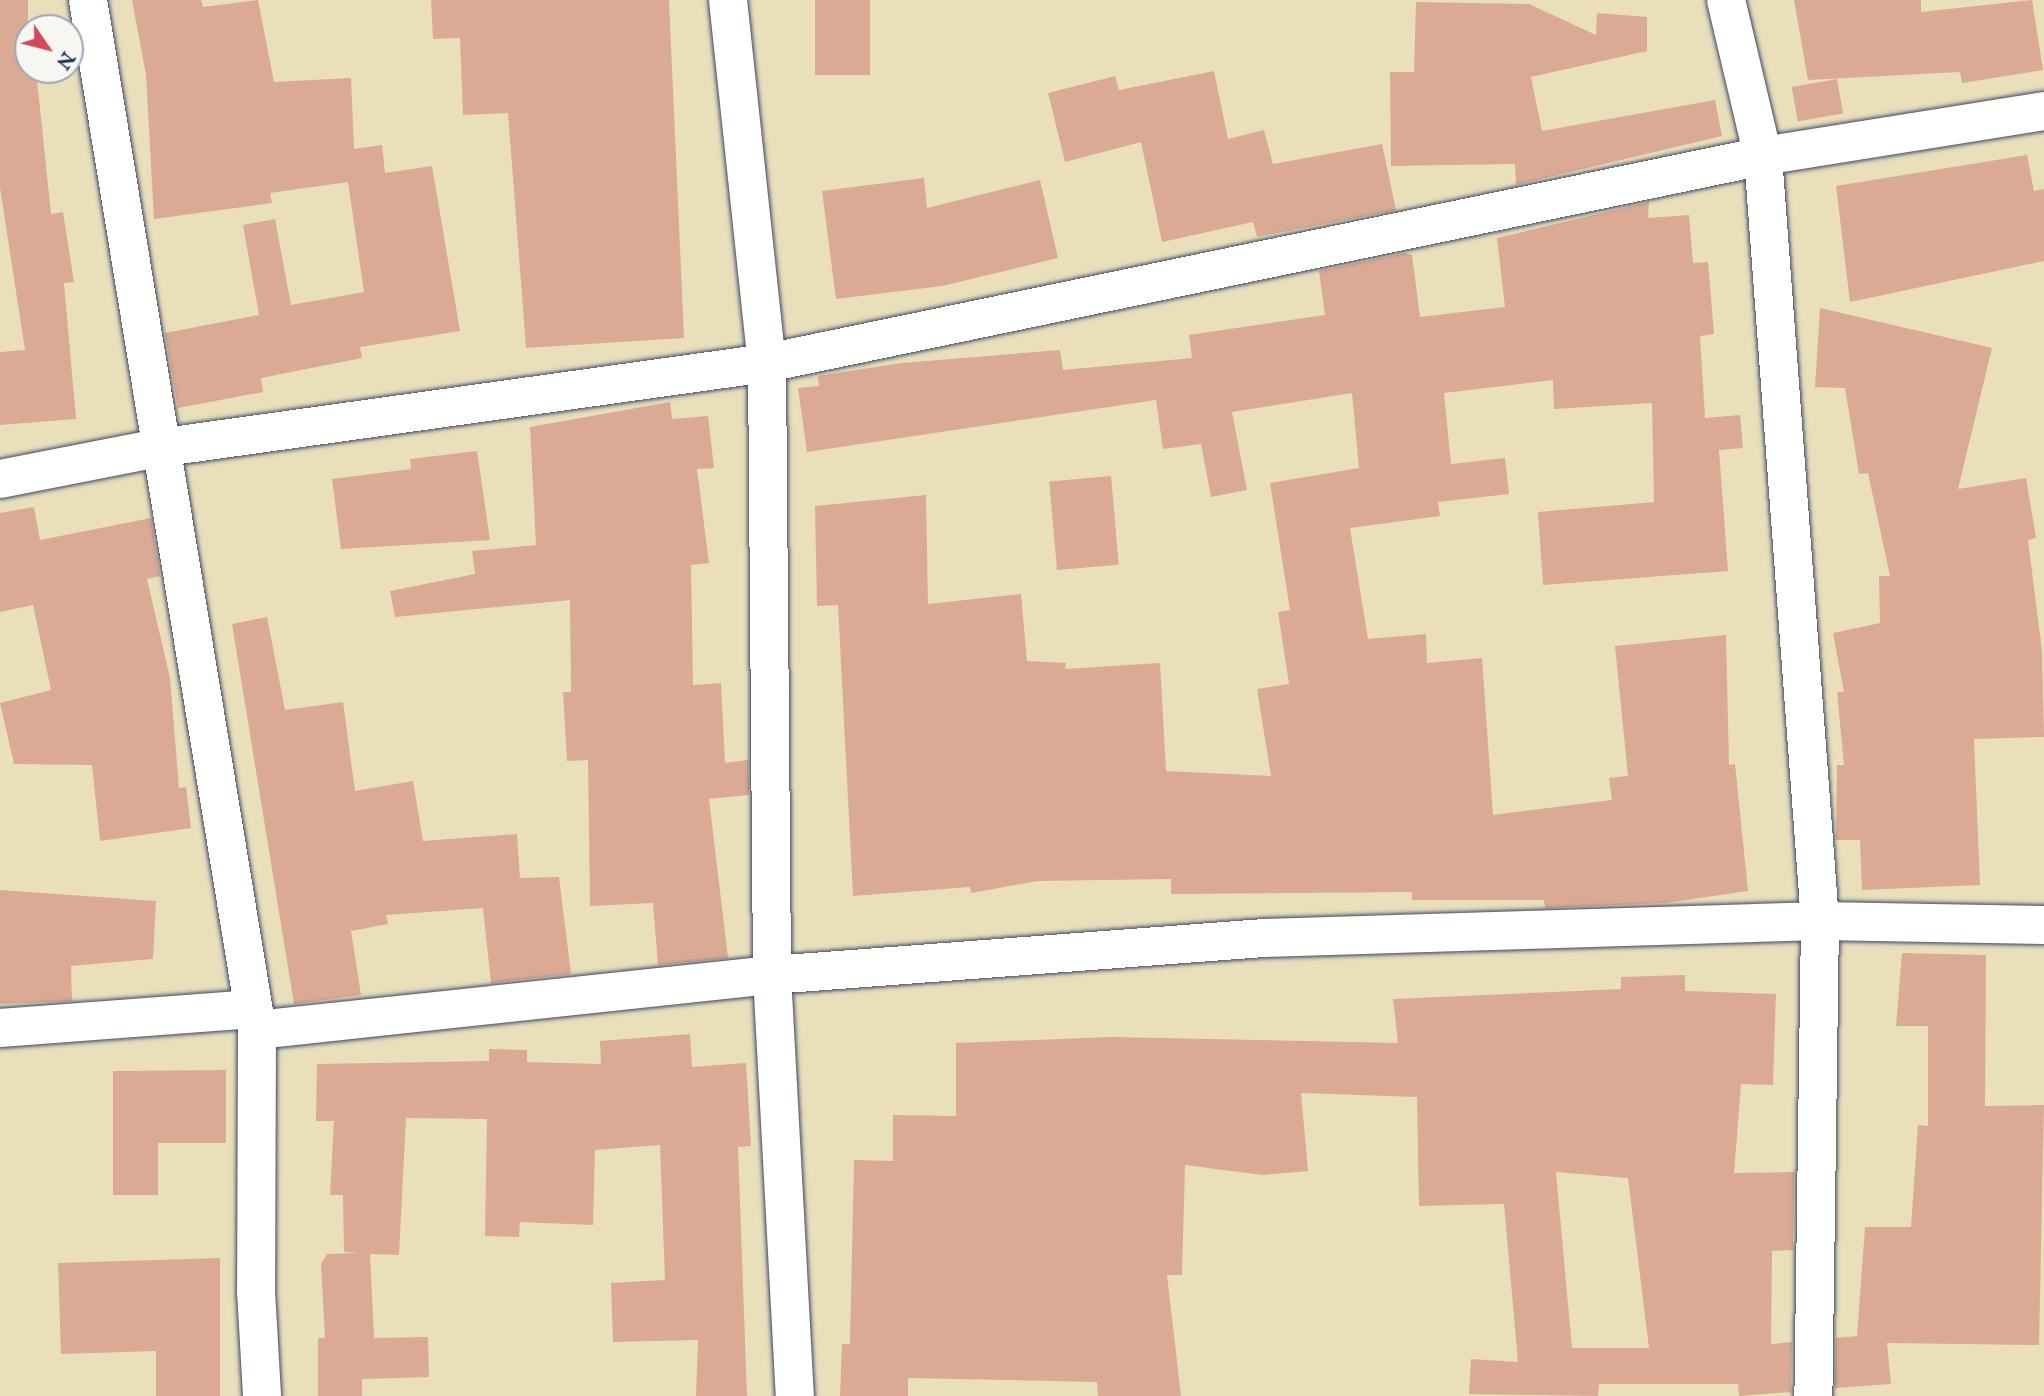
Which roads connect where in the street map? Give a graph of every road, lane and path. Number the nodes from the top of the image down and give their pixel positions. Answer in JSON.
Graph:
{"nodes":[{"id":1,"x":88,"y":0,"type":"edge"},
{"id":2,"x":728,"y":0,"type":"edge"},
{"id":3,"x":1726,"y":0,"type":"edge"},
{"id":4,"x":2044,"y":111,"type":"edge"},
{"id":5,"x":1763,"y":156,"type":"junction"},
{"id":6,"x":767,"y":363,"type":"junction"},
{"id":7,"x":158,"y":448,"type":"junction"},
{"id":8,"x":0,"y":479,"type":"edge"},
{"id":9,"x":1820,"y":921,"type":"junction"},
{"id":10,"x":2044,"y":925,"type":"edge"},
{"id":11,"x":772,"y":975,"type":"junction"},
{"id":12,"x":255,"y":1019,"type":"junction"},
{"id":13,"x":0,"y":1028,"type":"edge"},
{"id":14,"x":262,"y":1396,"type":"edge"},
{"id":15,"x":795,"y":1396,"type":"edge"},
{"id":16,"x":1813,"y":1396,"type":"edge"}],
"edges":[{"from":1,"to":7,"type":"street"},
{"from":2,"to":6,"type":"street"},
{"from":3,"to":5,"type":"street"},
{"from":4,"to":5,"type":"street"},
{"from":5,"to":6,"type":"street"},
{"from":5,"to":9,"type":"street"},
{"from":6,"to":7,"type":"street"},
{"from":6,"to":11,"type":"street"},
{"from":7,"to":8,"type":"street"},
{"from":7,"to":12,"type":"street"},
{"from":9,"to":10,"type":"street"},
{"from":9,"to":11,"type":"street"},
{"from":9,"to":16,"type":"street"},
{"from":11,"to":12,"type":"street"},
{"from":11,"to":15,"type":"street"},
{"from":12,"to":13,"type":"street"},
{"from":12,"to":14,"type":"street"}]}
